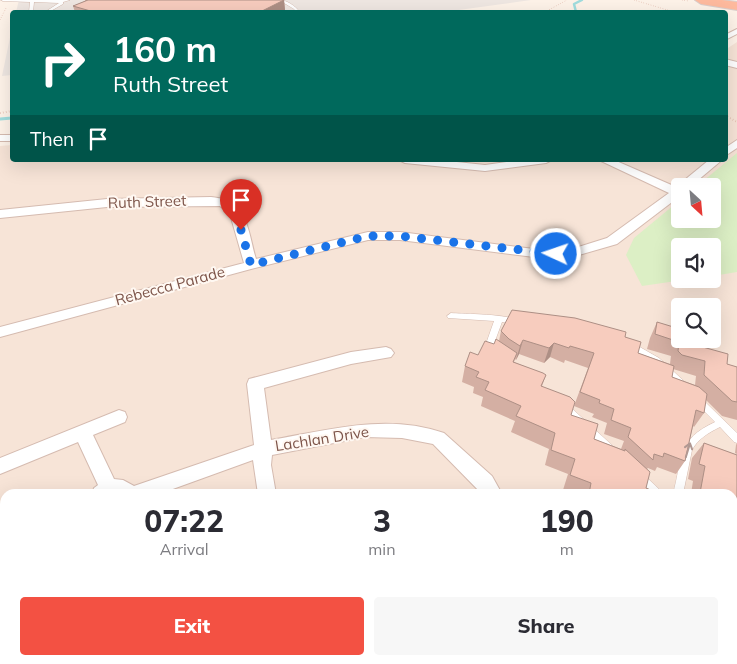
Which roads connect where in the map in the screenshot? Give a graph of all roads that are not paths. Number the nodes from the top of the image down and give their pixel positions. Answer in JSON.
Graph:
{"nodes":[{"id":1,"x":3,"y":0,"type":"edge"},
{"id":2,"x":32,"y":0,"type":"edge"},
{"id":3,"x":68,"y":0,"type":"edge"},
{"id":4,"x":281,"y":0,"type":"edge"},
{"id":5,"x":701,"y":0,"type":"edge"},
{"id":6,"x":734,"y":5,"type":"edge"},
{"id":7,"x":50,"y":10,"type":"edge"},
{"id":8,"x":296,"y":10,"type":"edge"},
{"id":9,"x":425,"y":162,"type":"edge"},
{"id":10,"x":531,"y":162,"type":"edge"},
{"id":11,"x":610,"y":162,"type":"edge"},
{"id":12,"x":714,"y":162,"type":"edge"},
{"id":13,"x":694,"y":178,"type":"edge"},
{"id":14,"x":671,"y":186,"type":"edge"},
{"id":15,"x":671,"y":196,"type":"edge"},
{"id":16,"x":0,"y":214,"type":"edge"},
{"id":17,"x":251,"y":265,"type":"junction"},
{"id":18,"x":451,"y":316,"type":"dead end"},
{"id":19,"x":499,"y":319,"type":"junction"},
{"id":20,"x":528,"y":322,"type":"edge"},
{"id":21,"x":0,"y":332,"type":"edge"},
{"id":22,"x":621,"y":340,"type":"edge"},
{"id":23,"x":386,"y":353,"type":"dead end"},
{"id":24,"x":501,"y":357,"type":"edge"},
{"id":25,"x":559,"y":401,"type":"edge"},
{"id":26,"x":119,"y":417,"type":"dead end"},
{"id":27,"x":721,"y":423,"type":"junction"},
{"id":28,"x":83,"y":432,"type":"junction"},
{"id":29,"x":737,"y":438,"type":"edge"},
{"id":30,"x":263,"y":449,"type":"junction"},
{"id":31,"x":616,"y":454,"type":"edge"},
{"id":32,"x":0,"y":466,"type":"edge"},
{"id":33,"x":630,"y":467,"type":"edge"},
{"id":34,"x":104,"y":489,"type":"edge"},
{"id":35,"x":149,"y":489,"type":"edge"},
{"id":36,"x":266,"y":489,"type":"edge"},
{"id":37,"x":490,"y":489,"type":"edge"},
{"id":38,"x":653,"y":489,"type":"edge"},
{"id":39,"x":679,"y":489,"type":"edge"}],
"edges":[{"from":1,"to":2,"type":"lane"},
{"from":2,"to":3,"type":"lane"},
{"from":3,"to":7,"type":"lane"},
{"from":4,"to":8,"type":"lane"},
{"from":5,"to":6,"type":"highway"},
{"from":9,"to":10,"type":"street"},
{"from":11,"to":14,"type":"street"},
{"from":12,"to":13,"type":"street","name":"Rebecca Parade"},
{"from":15,"to":17,"type":"street","name":"Rebecca Parade"},
{"from":16,"to":17,"type":"street","name":"Ruth Street"},
{"from":17,"to":21,"type":"street","name":"Rebecca Parade"},
{"from":18,"to":19,"type":"lane"},
{"from":19,"to":20,"type":"lane"},
{"from":19,"to":24,"type":"lane"},
{"from":22,"to":27,"type":"lane"},
{"from":23,"to":30,"type":"street"},
{"from":25,"to":31,"type":"lane"},
{"from":26,"to":28,"type":"street"},
{"from":27,"to":29,"type":"lane"},
{"from":39,"to":27,"type":"lane","one_way":true},
{"from":28,"to":32,"type":"street"},
{"from":28,"to":34,"type":"street"},
{"from":30,"to":35,"type":"street","name":"Lachlan Drive"},
{"from":30,"to":36,"type":"street"},
{"from":30,"to":37,"type":"street","name":"Lachlan Drive"},
{"from":33,"to":38,"type":"lane"}]}
